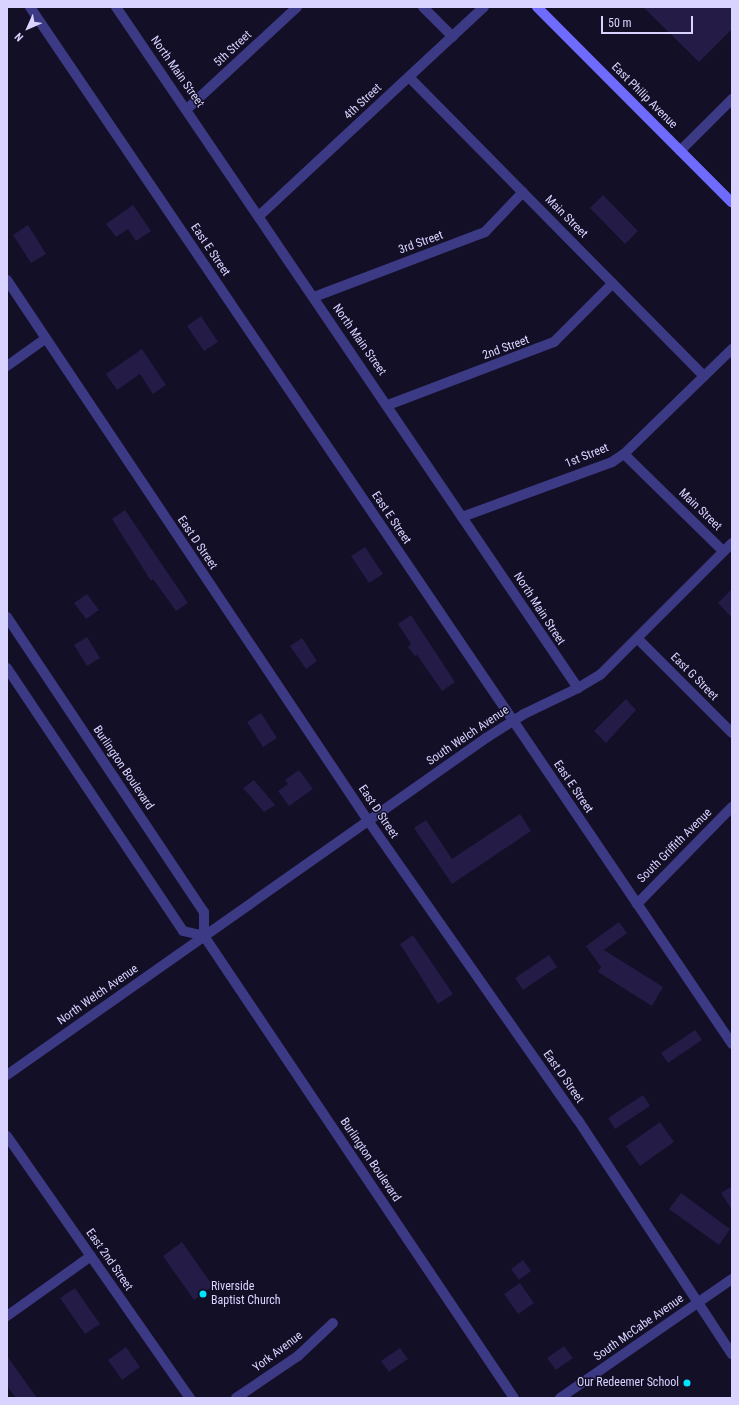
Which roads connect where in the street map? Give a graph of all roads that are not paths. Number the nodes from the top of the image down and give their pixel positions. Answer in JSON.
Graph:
{"nodes":[{"id":1,"x":30,"y":7,"type":"edge"},
{"id":2,"x":297,"y":7,"type":"edge"},
{"id":3,"x":423,"y":7,"type":"edge"},
{"id":4,"x":484,"y":7,"type":"edge"},
{"id":5,"x":537,"y":7,"type":"edge"},
{"id":6,"x":118,"y":8,"type":"edge"},
{"id":7,"x":453,"y":38,"type":"junction"},
{"id":8,"x":409,"y":77,"type":"junction"},
{"id":9,"x":732,"y":99,"type":"edge"},
{"id":10,"x":187,"y":109,"type":"junction"},
{"id":11,"x":680,"y":151,"type":"junction"},
{"id":12,"x":523,"y":192,"type":"junction"},
{"id":13,"x":732,"y":203,"type":"edge"},
{"id":14,"x":259,"y":216,"type":"junction"},
{"id":15,"x":7,"y":280,"type":"edge"},
{"id":16,"x":613,"y":283,"type":"junction"},
{"id":17,"x":314,"y":297,"type":"junction"},
{"id":18,"x":45,"y":339,"type":"junction"},
{"id":19,"x":732,"y":349,"type":"edge"},
{"id":20,"x":7,"y":366,"type":"edge"},
{"id":21,"x":704,"y":376,"type":"junction"},
{"id":22,"x":388,"y":405,"type":"junction"},
{"id":23,"x":624,"y":454,"type":"junction"},
{"id":24,"x":462,"y":517,"type":"junction"},
{"id":25,"x":732,"y":543,"type":"edge"},
{"id":26,"x":723,"y":551,"type":"junction"},
{"id":27,"x":7,"y":617,"type":"edge"},
{"id":28,"x":638,"y":639,"type":"junction"},
{"id":29,"x":7,"y":668,"type":"edge"},
{"id":30,"x":578,"y":688,"type":"junction"},
{"id":31,"x":513,"y":721,"type":"junction"},
{"id":32,"x":732,"y":733,"type":"edge"},
{"id":33,"x":732,"y":807,"type":"edge"},
{"id":34,"x":368,"y":822,"type":"junction"},
{"id":35,"x":637,"y":904,"type":"junction"},
{"id":36,"x":204,"y":936,"type":"junction"},
{"id":37,"x":732,"y":1044,"type":"edge"},
{"id":38,"x":7,"y":1075,"type":"edge"},
{"id":39,"x":7,"y":1136,"type":"edge"},
{"id":40,"x":91,"y":1256,"type":"junction"},
{"id":41,"x":732,"y":1279,"type":"edge"},
{"id":42,"x":698,"y":1303,"type":"junction"},
{"id":43,"x":7,"y":1316,"type":"edge"},
{"id":44,"x":333,"y":1323,"type":"dead end"},
{"id":45,"x":732,"y":1354,"type":"edge"},
{"id":46,"x":190,"y":1398,"type":"edge"},
{"id":47,"x":236,"y":1398,"type":"edge"},
{"id":48,"x":514,"y":1398,"type":"edge"},
{"id":49,"x":560,"y":1398,"type":"edge"}],
"edges":[{"from":1,"to":31,"type":"street","name":"East E Street"},
{"from":2,"to":10,"type":"street","name":"5th Street"},
{"from":3,"to":7,"type":"street"},
{"from":4,"to":7,"type":"street","name":"4th Street"},
{"from":5,"to":11,"type":"main road","name":"East Philip Avenue"},
{"from":6,"to":10,"type":"street","name":"North Main Street"},
{"from":7,"to":8,"type":"street","name":"4th Street"},
{"from":8,"to":12,"type":"street","name":"Main Street"},
{"from":8,"to":14,"type":"street","name":"4th Street"},
{"from":9,"to":11,"type":"street"},
{"from":10,"to":14,"type":"street","name":"North Main Street"},
{"from":11,"to":13,"type":"main road","name":"East Philip Avenue"},
{"from":12,"to":16,"type":"street","name":"Main Street"},
{"from":12,"to":17,"type":"street","name":"3rd Street"},
{"from":14,"to":17,"type":"street","name":"North Main Street"},
{"from":15,"to":18,"type":"street","name":"East D Street"},
{"from":16,"to":21,"type":"street","name":"Main Street"},
{"from":16,"to":22,"type":"street","name":"2nd Street"},
{"from":17,"to":22,"type":"street","name":"North Main Street"},
{"from":18,"to":20,"type":"street"},
{"from":18,"to":34,"type":"street","name":"East D Street"},
{"from":19,"to":21,"type":"street","name":"1st Street"},
{"from":21,"to":23,"type":"street","name":"1st Street"},
{"from":22,"to":24,"type":"street","name":"North Main Street"},
{"from":23,"to":24,"type":"street","name":"1st Street"},
{"from":23,"to":26,"type":"street","name":"Main Street"},
{"from":24,"to":30,"type":"street","name":"North Main Street"},
{"from":25,"to":26,"type":"street","name":"South Welch Avenue"},
{"from":26,"to":28,"type":"street","name":"South Welch Avenue"},
{"from":27,"to":36,"type":"street","name":"Burlington Boulevard"},
{"from":28,"to":30,"type":"street","name":"South Welch Avenue"},
{"from":28,"to":32,"type":"street","name":"East G Street"},
{"from":29,"to":36,"type":"street"},
{"from":30,"to":31,"type":"street","name":"South Welch Avenue"},
{"from":31,"to":34,"type":"street","name":"South Welch Avenue"},
{"from":31,"to":35,"type":"street","name":"East E Street"},
{"from":33,"to":35,"type":"street","name":"South Griffith Avenue"},
{"from":34,"to":36,"type":"street","name":"South Welch Avenue"},
{"from":34,"to":42,"type":"street","name":"East D Street"},
{"from":35,"to":37,"type":"street","name":"East E Street"},
{"from":36,"to":38,"type":"street","name":"North Welch Avenue"},
{"from":36,"to":48,"type":"street","name":"Burlington Boulevard"},
{"from":39,"to":40,"type":"street","name":"East 2nd Street"},
{"from":40,"to":43,"type":"street"},
{"from":40,"to":46,"type":"street","name":"East 2nd Street"},
{"from":41,"to":42,"type":"street","name":"South McCabe Avenue"},
{"from":42,"to":45,"type":"street","name":"East D Street"},
{"from":42,"to":49,"type":"street","name":"South McCabe Avenue"},
{"from":44,"to":47,"type":"street","name":"York Avenue"}]}
